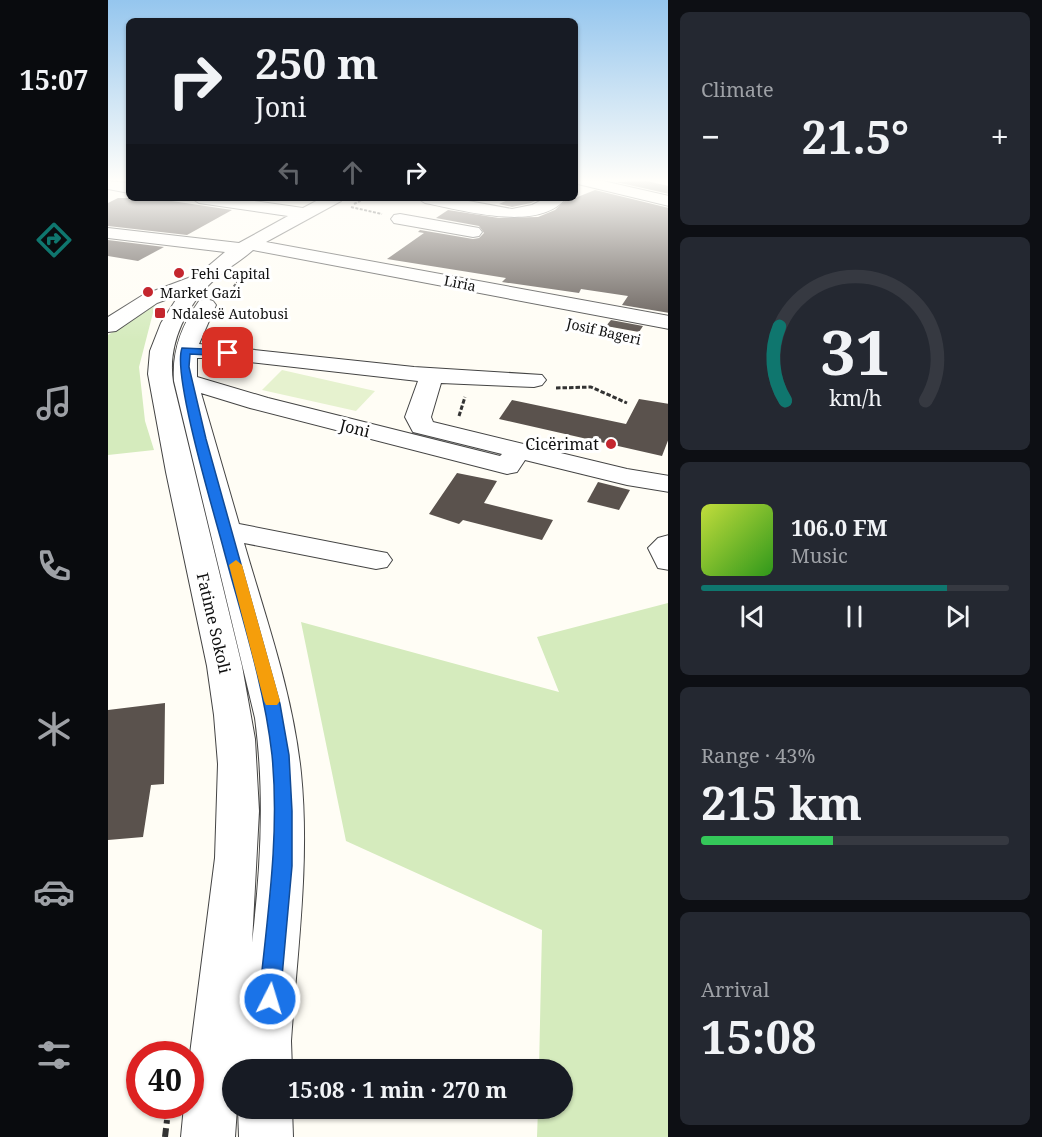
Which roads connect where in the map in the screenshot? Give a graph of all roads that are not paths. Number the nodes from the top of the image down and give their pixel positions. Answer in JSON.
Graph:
{"nodes":[{"id":1,"x":111,"y":234,"type":"edge"},
{"id":2,"x":239,"y":234,"type":"edge"},
{"id":3,"x":248,"y":234,"type":"edge"},
{"id":4,"x":275,"y":234,"type":"edge"},
{"id":5,"x":281,"y":234,"type":"edge"},
{"id":6,"x":469,"y":234,"type":"edge"},
{"id":7,"x":456,"y":240,"type":"dead end"},
{"id":8,"x":261,"y":244,"type":"junction"},
{"id":9,"x":214,"y":274,"type":"junction"},
{"id":10,"x":563,"y":303,"type":"junction"},
{"id":11,"x":668,"y":323,"type":"edge"},
{"id":12,"x":108,"y":326,"type":"edge"},
{"id":13,"x":582,"y":328,"type":"dead end"},
{"id":14,"x":183,"y":347,"type":"junction"},
{"id":15,"x":431,"y":377,"type":"junction"},
{"id":16,"x":534,"y":380,"type":"dead end"},
{"id":17,"x":518,"y":451,"type":"junction"},
{"id":18,"x":668,"y":484,"type":"edge"},
{"id":19,"x":227,"y":531,"type":"junction"},
{"id":20,"x":668,"y":545,"type":"edge"},
{"id":21,"x":668,"y":559,"type":"edge"},
{"id":22,"x":376,"y":560,"type":"dead end"},
{"id":23,"x":266,"y":1059,"type":"edge"},
{"id":24,"x":265,"y":1119,"type":"edge"},
{"id":25,"x":208,"y":1137,"type":"edge"},
{"id":26,"x":266,"y":1137,"type":"edge"}],
"edges":[{"from":1,"to":9,"type":"street"},
{"from":2,"to":9,"type":"street"},
{"from":3,"to":8,"type":"street"},
{"from":4,"to":8,"type":"street","name":"Fatime Sokoli"},
{"from":5,"to":8,"type":"street","name":"Fatime Sokoli"},
{"from":6,"to":7,"type":"street"},
{"from":8,"to":9,"type":"street"},
{"from":8,"to":9,"type":"street","name":"Fatime Sokoli"},
{"from":8,"to":10,"type":"street","name":"Liria"},
{"from":8,"to":14,"type":"street","name":"Fatime Sokoli"},
{"from":9,"to":12,"type":"street"},
{"from":9,"to":14,"type":"street","name":"Fatime Sokoli"},
{"from":10,"to":11,"type":"street","name":"Liria"},
{"from":10,"to":13,"type":"street","name":"Josif Bageri"},
{"from":14,"to":15,"type":"street"},
{"from":14,"to":17,"type":"street","name":"Joni"},
{"from":14,"to":19,"type":"street","name":"Fatime Sokoli"},
{"from":14,"to":25,"type":"street","name":"Fatime Sokoli"},
{"from":15,"to":16,"type":"street"},
{"from":15,"to":17,"type":"street"},
{"from":17,"to":18,"type":"street"},
{"from":19,"to":22,"type":"street"},
{"from":19,"to":23,"type":"street","name":"Fatime Sokoli"},
{"from":20,"to":21,"type":"street"},
{"from":24,"to":26,"type":"street"}]}
